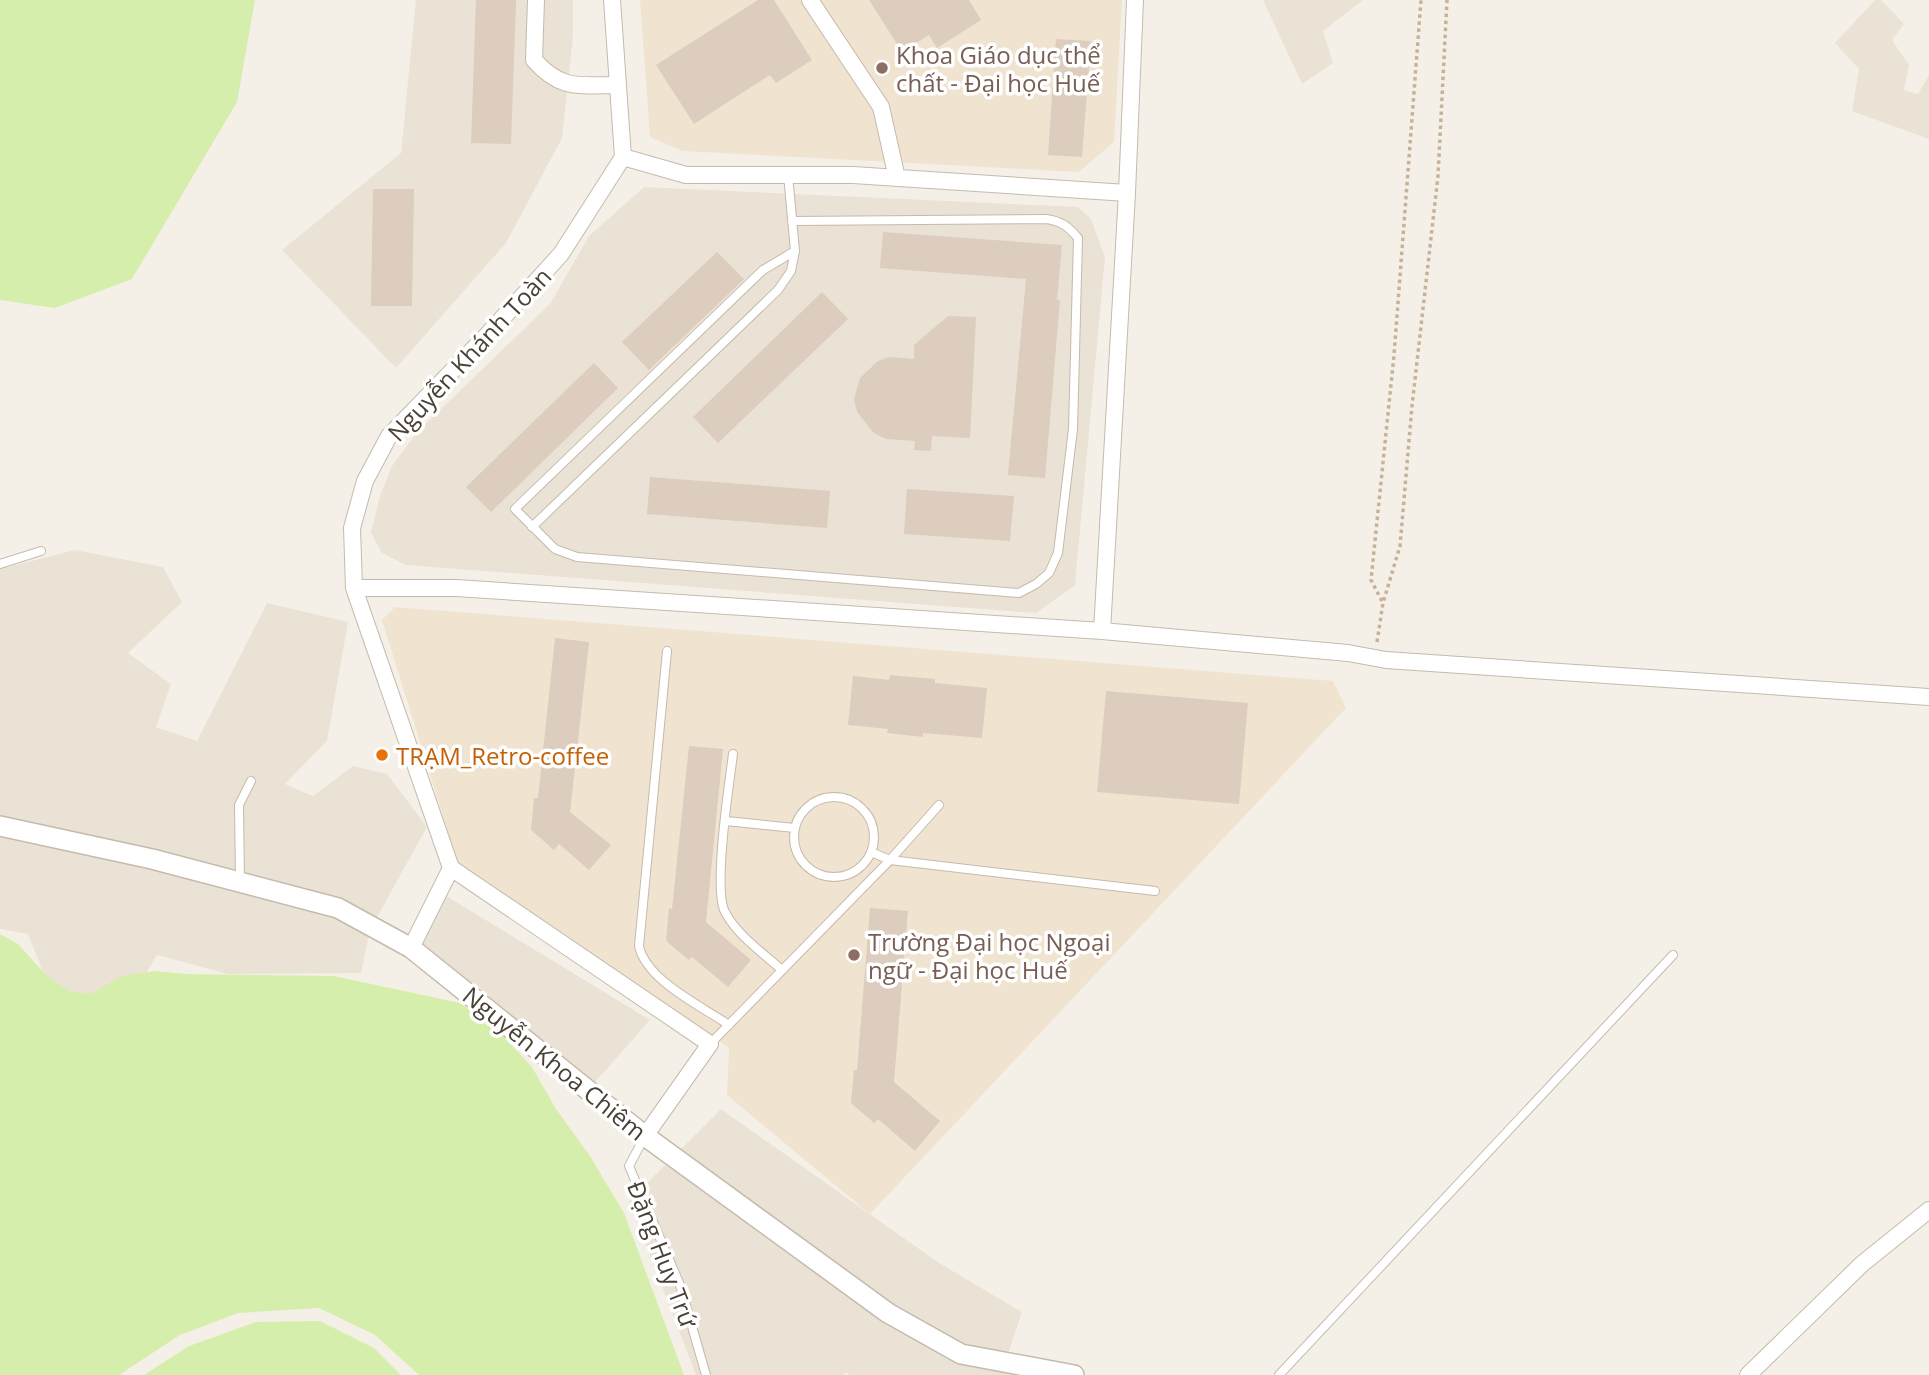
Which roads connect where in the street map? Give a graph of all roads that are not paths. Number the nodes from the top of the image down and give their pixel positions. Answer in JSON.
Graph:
{"nodes":[{"id":1,"x":536,"y":0,"type":"edge"},
{"id":2,"x":612,"y":0,"type":"edge"},
{"id":3,"x":810,"y":0,"type":"edge"},
{"id":4,"x":1135,"y":0,"type":"edge"},
{"id":5,"x":618,"y":85,"type":"junction"},
{"id":6,"x":623,"y":157,"type":"junction"},
{"id":7,"x":788,"y":175,"type":"junction"},
{"id":8,"x":897,"y":177,"type":"junction"},
{"id":9,"x":1127,"y":193,"type":"junction"},
{"id":10,"x":792,"y":221,"type":"junction"},
{"id":11,"x":795,"y":251,"type":"junction"},
{"id":12,"x":532,"y":527,"type":"junction"},
{"id":13,"x":41,"y":551,"type":"dead end"},
{"id":14,"x":0,"y":564,"type":"edge"},
{"id":15,"x":354,"y":588,"type":"junction"},
{"id":16,"x":1102,"y":631,"type":"junction"},
{"id":17,"x":667,"y":651,"type":"dead end"},
{"id":18,"x":1929,"y":697,"type":"edge"},
{"id":19,"x":733,"y":754,"type":"dead end"},
{"id":20,"x":251,"y":781,"type":"dead end"},
{"id":21,"x":939,"y":805,"type":"dead end"},
{"id":22,"x":726,"y":821,"type":"junction"},
{"id":23,"x":0,"y":826,"type":"edge"},
{"id":24,"x":794,"y":828,"type":"junction"},
{"id":25,"x":871,"y":852,"type":"junction"},
{"id":26,"x":890,"y":860,"type":"junction"},
{"id":27,"x":451,"y":868,"type":"junction"},
{"id":28,"x":240,"y":882,"type":"junction"},
{"id":29,"x":1156,"y":891,"type":"dead end"},
{"id":30,"x":411,"y":948,"type":"junction"},
{"id":31,"x":1673,"y":955,"type":"dead end"},
{"id":32,"x":782,"y":970,"type":"junction"},
{"id":33,"x":729,"y":1025,"type":"junction"},
{"id":34,"x":710,"y":1044,"type":"junction"},
{"id":35,"x":645,"y":1136,"type":"junction"},
{"id":36,"x":1929,"y":1210,"type":"edge"},
{"id":37,"x":706,"y":1375,"type":"edge"},
{"id":38,"x":1074,"y":1375,"type":"edge"},
{"id":39,"x":1279,"y":1375,"type":"edge"},
{"id":40,"x":1748,"y":1375,"type":"edge"}],
"edges":[{"from":1,"to":5,"type":"street"},
{"from":2,"to":5,"type":"street"},
{"from":3,"to":8,"type":"street"},
{"from":4,"to":9,"type":"street"},
{"from":5,"to":6,"type":"street"},
{"from":6,"to":7,"type":"street"},
{"from":6,"to":15,"type":"street","name":"Nguyễn Khánh Toàn"},
{"from":7,"to":8,"type":"street"},
{"from":7,"to":10,"type":"lane"},
{"from":8,"to":9,"type":"street"},
{"from":9,"to":16,"type":"street"},
{"from":10,"to":11,"type":"lane"},
{"from":10,"to":12,"type":"lane"},
{"from":11,"to":12,"type":"lane"},
{"from":11,"to":12,"type":"lane"},
{"from":13,"to":14,"type":"lane"},
{"from":15,"to":16,"type":"street"},
{"from":15,"to":27,"type":"street","name":"Nguyễn Khánh Toàn"},
{"from":16,"to":18,"type":"street"},
{"from":17,"to":33,"type":"lane"},
{"from":19,"to":22,"type":"lane"},
{"from":20,"to":28,"type":"lane"},
{"from":21,"to":26,"type":"lane"},
{"from":22,"to":24,"type":"lane"},
{"from":22,"to":32,"type":"lane"},
{"from":23,"to":28,"type":"street","name":"Nguyễn Khoa Chiêm"},
{"from":24,"to":25,"type":"lane"},
{"from":24,"to":25,"type":"lane"},
{"from":25,"to":26,"type":"lane"},
{"from":26,"to":29,"type":"lane"},
{"from":26,"to":32,"type":"lane"},
{"from":27,"to":30,"type":"street"},
{"from":27,"to":34,"type":"street"},
{"from":28,"to":30,"type":"street","name":"Nguyễn Khoa Chiêm"},
{"from":30,"to":35,"type":"street","name":"Nguyễn Khoa Chiêm"},
{"from":31,"to":39,"type":"lane"},
{"from":32,"to":33,"type":"lane"},
{"from":33,"to":34,"type":"lane"},
{"from":34,"to":35,"type":"street"},
{"from":35,"to":37,"type":"lane","name":"Đặng Huy Trứ"},
{"from":35,"to":38,"type":"street","name":"Nguyễn Khoa Chiêm"},
{"from":36,"to":40,"type":"street"}]}
